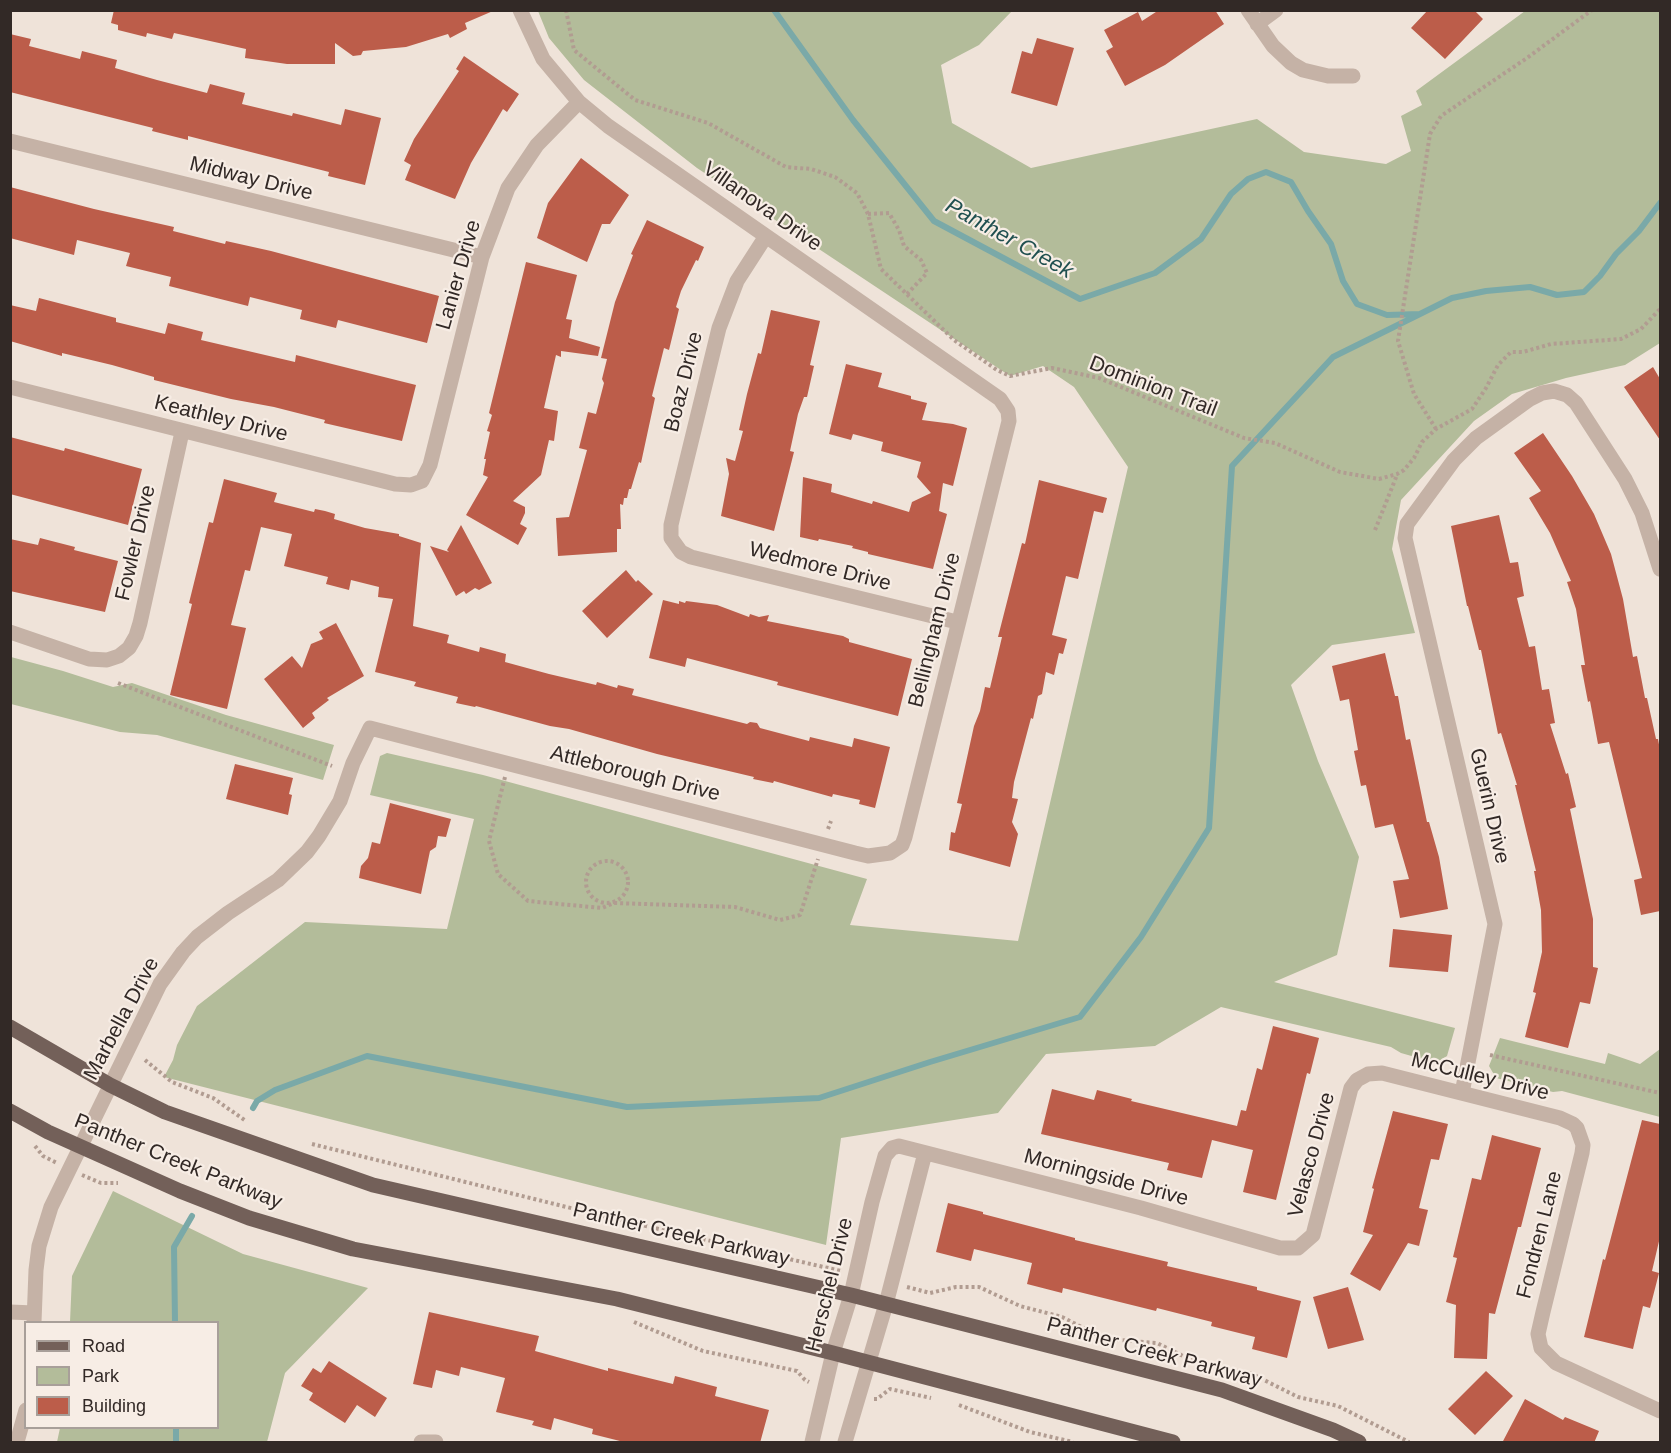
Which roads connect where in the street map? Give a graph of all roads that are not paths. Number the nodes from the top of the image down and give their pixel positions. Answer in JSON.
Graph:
{"nodes":[{"id":1,"x":520,"y":10,"type":"edge"},
{"id":2,"x":1248,"y":10,"type":"edge"},
{"id":3,"x":1276,"y":10,"type":"edge"},
{"id":4,"x":1257,"y":24,"type":"junction"},
{"id":5,"x":1353,"y":76,"type":"dead end"},
{"id":6,"x":579,"y":102,"type":"junction"},
{"id":7,"x":10,"y":141,"type":"edge"},
{"id":8,"x":766,"y":236,"type":"junction"},
{"id":9,"x":482,"y":257,"type":"junction"},
{"id":10,"x":10,"y":387,"type":"edge"},
{"id":11,"x":1008,"y":411,"type":"joint"},
{"id":12,"x":182,"y":432,"type":"junction"},
{"id":13,"x":422,"y":481,"type":"joint"},
{"id":14,"x":676,"y":546,"type":"joint"},
{"id":15,"x":1660,"y":569,"type":"edge"},
{"id":16,"x":957,"y":622,"type":"junction"},
{"id":17,"x":10,"y":632,"type":"edge"},
{"id":18,"x":370,"y":728,"type":"joint"},
{"id":19,"x":890,"y":853,"type":"joint"},
{"id":20,"x":10,"y":1027,"type":"edge"},
{"id":21,"x":1365,"y":1076,"type":"joint"},
{"id":22,"x":110,"y":1086,"type":"junction"},
{"id":23,"x":1462,"y":1093,"type":"junction"},
{"id":24,"x":10,"y":1111,"type":"edge"},
{"id":25,"x":1580,"y":1133,"type":"joint"},
{"id":26,"x":80,"y":1146,"type":"junction"},
{"id":27,"x":899,"y":1146,"type":"joint"},
{"id":28,"x":925,"y":1153,"type":"junction"},
{"id":29,"x":1302,"y":1246,"type":"joint"},
{"id":30,"x":850,"y":1295,"type":"junction"},
{"id":31,"x":886,"y":1305,"type":"junction"},
{"id":32,"x":10,"y":1312,"type":"edge"},
{"id":33,"x":34,"y":1318,"type":"edge"},
{"id":34,"x":833,"y":1353,"type":"junction"},
{"id":35,"x":867,"y":1363,"type":"junction"},
{"id":36,"x":1660,"y":1411,"type":"edge"},
{"id":37,"x":24,"y":1417,"type":"edge"},
{"id":38,"x":17,"y":1443,"type":"edge"},
{"id":39,"x":422,"y":1443,"type":"edge"},
{"id":40,"x":436,"y":1443,"type":"edge"},
{"id":41,"x":812,"y":1443,"type":"edge"},
{"id":42,"x":845,"y":1443,"type":"edge"},
{"id":43,"x":1173,"y":1443,"type":"edge"},
{"id":44,"x":1359,"y":1443,"type":"edge"}],
"edges":[{"from":1,"to":6,"type":"street","name":"Villanova Drive"},
{"from":2,"to":4,"type":"street"},
{"from":3,"to":4,"type":"street"},
{"from":4,"to":5,"type":"street"},
{"from":6,"to":8,"type":"street","name":"Villanova Drive"},
{"from":6,"to":9,"type":"street","name":"Lanier Drive"},
{"from":7,"to":9,"type":"street","name":"Midway Drive"},
{"from":8,"to":11,"type":"street","name":"Villanova Drive"},
{"from":8,"to":14,"type":"street","name":"Boaz Drive"},
{"from":9,"to":13,"type":"street","name":"Lanier Drive"},
{"from":10,"to":12,"type":"street","name":"Keathley Drive"},
{"from":11,"to":16,"type":"street","name":"Bellingham Drive"},
{"from":12,"to":13,"type":"street","name":"Keathley Drive"},
{"from":12,"to":17,"type":"street","name":"Fowler Drive"},
{"from":14,"to":16,"type":"street","name":"Wedmore Drive"},
{"from":15,"to":23,"type":"street","name":"Guerin Drive"},
{"from":16,"to":19,"type":"street","name":"Bellingham Drive"},
{"from":18,"to":19,"type":"street","name":"Attleborough Drive"},
{"from":18,"to":22,"type":"street","name":"Marbella Drive"},
{"from":20,"to":22,"type":"main road","name":"Panther Creek Parkway"},
{"from":21,"to":23,"type":"street","name":"McCulley Drive"},
{"from":21,"to":29,"type":"street","name":"Velasco Drive"},
{"from":22,"to":26,"type":"street","name":"Marbella Drive"},
{"from":22,"to":30,"type":"main road","name":"Panther Creek Parkway"},
{"from":23,"to":25,"type":"street","name":"McCulley Drive"},
{"from":24,"to":26,"type":"main road","name":"Panther Creek Parkway"},
{"from":25,"to":36,"type":"street","name":"Fondren Lane"},
{"from":26,"to":33,"type":"street","name":"Marbella Drive"},
{"from":26,"to":34,"type":"main road","name":"Panther Creek Parkway"},
{"from":27,"to":28,"type":"street","name":"Morningside Drive"},
{"from":27,"to":30,"type":"street","name":"Herschel Drive"},
{"from":28,"to":29,"type":"street","name":"Morningside Drive"},
{"from":28,"to":31,"type":"street"},
{"from":30,"to":31,"type":"main road","name":"Panther Creek Parkway"},
{"from":30,"to":34,"type":"street","name":"Herschel Drive"},
{"from":31,"to":35,"type":"street"},
{"from":31,"to":44,"type":"main road","name":"Panther Creek Parkway"},
{"from":32,"to":33,"type":"street"},
{"from":34,"to":35,"type":"main road","name":"Panther Creek Parkway"},
{"from":34,"to":41,"type":"street","name":"Herschel Drive"},
{"from":35,"to":42,"type":"street"},
{"from":35,"to":43,"type":"main road","name":"Panther Creek Parkway"},
{"from":37,"to":38,"type":"street"},
{"from":39,"to":40,"type":"street"}]}
